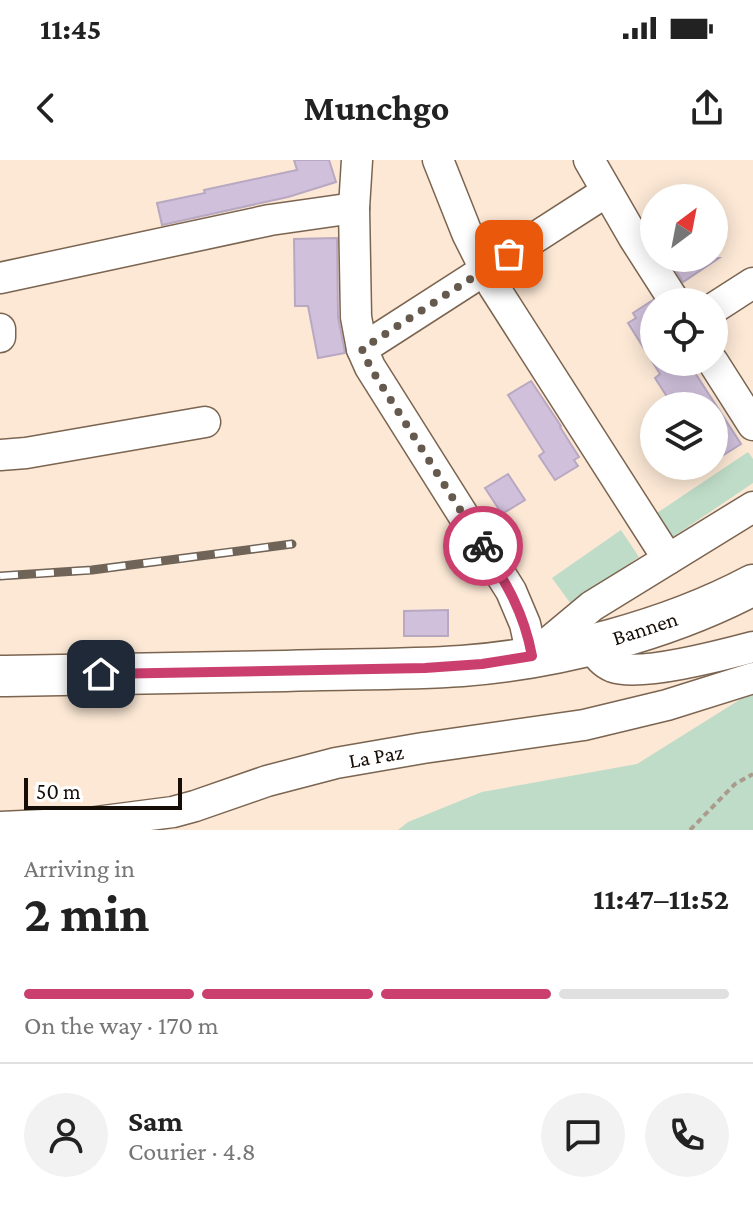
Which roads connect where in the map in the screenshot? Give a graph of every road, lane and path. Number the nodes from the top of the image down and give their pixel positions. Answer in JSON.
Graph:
{"nodes":[{"id":1,"x":357,"y":160,"type":"edge"},
{"id":2,"x":438,"y":160,"type":"edge"},
{"id":3,"x":589,"y":160,"type":"edge"},
{"id":4,"x":606,"y":192,"type":"junction"},
{"id":5,"x":354,"y":208,"type":"junction"},
{"id":6,"x":485,"y":269,"type":"junction"},
{"id":7,"x":0,"y":278,"type":"edge"},
{"id":8,"x":753,"y":283,"type":"edge"},
{"id":9,"x":666,"y":288,"type":"edge"},
{"id":10,"x":728,"y":299,"type":"edge"},
{"id":11,"x":0,"y":329,"type":"edge"},
{"id":12,"x":0,"y":337,"type":"edge"},
{"id":13,"x":362,"y":349,"type":"junction"},
{"id":14,"x":722,"y":376,"type":"edge"},
{"id":15,"x":205,"y":422,"type":"dead end"},
{"id":16,"x":753,"y":425,"type":"edge"},
{"id":17,"x":0,"y":455,"type":"edge"},
{"id":18,"x":753,"y":507,"type":"edge"},
{"id":19,"x":668,"y":559,"type":"junction"},
{"id":20,"x":753,"y":585,"type":"edge"},
{"id":21,"x":592,"y":645,"type":"junction"},
{"id":22,"x":753,"y":647,"type":"edge"},
{"id":23,"x":532,"y":656,"type":"junction"},
{"id":24,"x":0,"y":676,"type":"edge"},
{"id":25,"x":753,"y":678,"type":"edge"},
{"id":26,"x":753,"y":774,"type":"edge"},
{"id":27,"x":0,"y":827,"type":"edge"},
{"id":28,"x":690,"y":830,"type":"edge"}],
"edges":[{"from":1,"to":5,"type":"street"},
{"from":2,"to":6,"type":"street"},
{"from":3,"to":4,"type":"street"},
{"from":4,"to":6,"type":"street"},
{"from":4,"to":9,"type":"street"},
{"from":5,"to":7,"type":"street"},
{"from":5,"to":13,"type":"street"},
{"from":6,"to":13,"type":"street"},
{"from":6,"to":19,"type":"street"},
{"from":8,"to":10,"type":"street"},
{"from":11,"to":12,"type":"street"},
{"from":13,"to":23,"type":"street"},
{"from":14,"to":16,"type":"street"},
{"from":15,"to":17,"type":"street"},
{"from":18,"to":19,"type":"street"},
{"from":19,"to":23,"type":"street"},
{"from":20,"to":21,"type":"main road","name":"Bannen"},
{"from":21,"to":22,"type":"street"},
{"from":21,"to":23,"type":"main road","name":"Bannen"},
{"from":23,"to":24,"type":"main road"},
{"from":25,"to":27,"type":"street","name":"La Paz"},
{"from":26,"to":28,"type":"path"}]}
